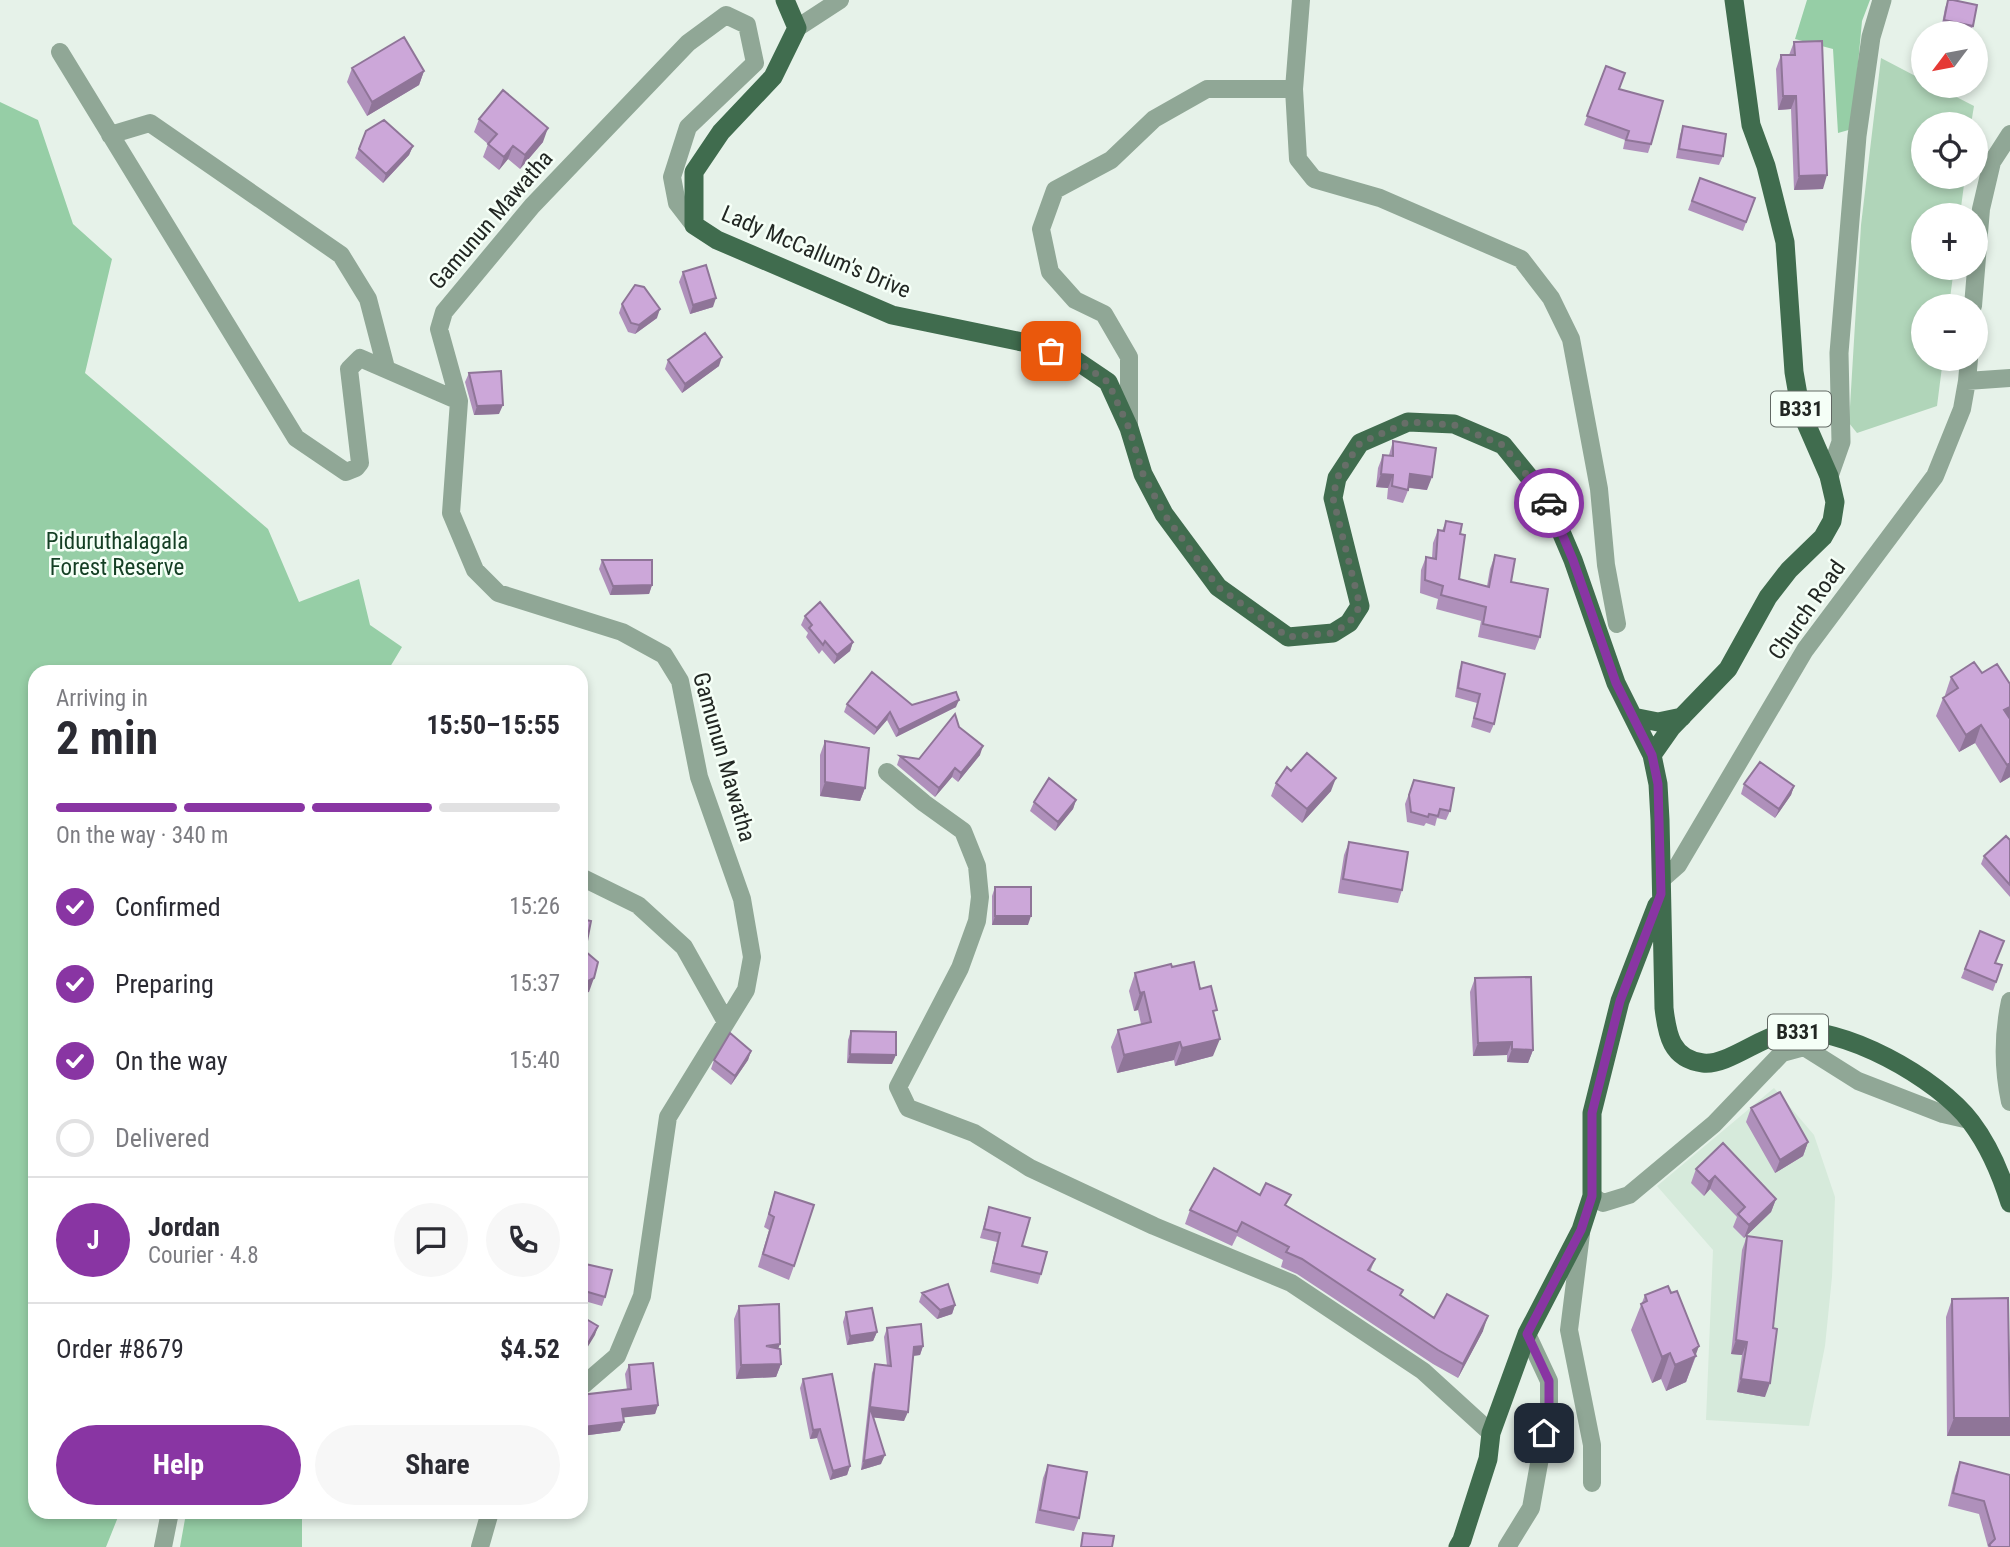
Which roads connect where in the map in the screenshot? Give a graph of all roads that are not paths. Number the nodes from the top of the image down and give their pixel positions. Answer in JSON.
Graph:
{"nodes":[{"id":1,"x":785,"y":0,"type":"edge"},
{"id":2,"x":840,"y":0,"type":"edge"},
{"id":3,"x":1301,"y":0,"type":"edge"},
{"id":4,"x":1734,"y":0,"type":"edge"},
{"id":5,"x":1882,"y":0,"type":"edge"},
{"id":6,"x":797,"y":28,"type":"junction"},
{"id":7,"x":60,"y":52,"type":"dead end"},
{"id":8,"x":1294,"y":89,"type":"junction"},
{"id":9,"x":2010,"y":134,"type":"edge"},
{"id":10,"x":110,"y":135,"type":"junction"},
{"id":11,"x":694,"y":225,"type":"junction"},
{"id":12,"x":1974,"y":294,"type":"edge"},
{"id":13,"x":386,"y":368,"type":"junction"},
{"id":14,"x":1968,"y":371,"type":"edge"},
{"id":15,"x":2010,"y":378,"type":"edge"},
{"id":16,"x":1967,"y":381,"type":"junction"},
{"id":17,"x":459,"y":401,"type":"junction"},
{"id":18,"x":1129,"y":428,"type":"junction"},
{"id":19,"x":1829,"y":476,"type":"junction"},
{"id":20,"x":1617,"y":624,"type":"dead end"},
{"id":21,"x":1633,"y":717,"type":"junction"},
{"id":22,"x":1682,"y":717,"type":"junction"},
{"id":23,"x":1652,"y":755,"type":"junction"},
{"id":24,"x":887,"y":772,"type":"dead end"},
{"id":25,"x":588,"y":880,"type":"edge"},
{"id":26,"x":1661,"y":887,"type":"junction"},
{"id":27,"x":2010,"y":1001,"type":"edge"},
{"id":28,"x":726,"y":1022,"type":"junction"},
{"id":29,"x":2010,"y":1102,"type":"edge"},
{"id":30,"x":1969,"y":1120,"type":"junction"},
{"id":31,"x":1592,"y":1196,"type":"junction"},
{"id":32,"x":2010,"y":1203,"type":"edge"},
{"id":33,"x":1581,"y":1230,"type":"junction"},
{"id":34,"x":1527,"y":1334,"type":"junction"},
{"id":35,"x":588,"y":1381,"type":"edge"},
{"id":36,"x":1491,"y":1433,"type":"junction"},
{"id":37,"x":1592,"y":1483,"type":"dead end"},
{"id":38,"x":169,"y":1519,"type":"edge"},
{"id":39,"x":488,"y":1519,"type":"edge"},
{"id":40,"x":163,"y":1547,"type":"edge"},
{"id":41,"x":480,"y":1547,"type":"edge"},
{"id":42,"x":1458,"y":1547,"type":"edge"},
{"id":43,"x":1507,"y":1547,"type":"edge"}],
"edges":[{"from":1,"to":6,"type":"main road"},
{"from":2,"to":6,"type":"street"},
{"from":3,"to":8,"type":"street"},
{"from":4,"to":19,"type":"main road","number":"B331"},
{"from":5,"to":19,"type":"street"},
{"from":6,"to":11,"type":"main road","name":"Lady McCallum's Drive"},
{"from":7,"to":10,"type":"street"},
{"from":8,"to":18,"type":"street"},
{"from":8,"to":20,"type":"street"},
{"from":9,"to":12,"type":"street"},
{"from":10,"to":13,"type":"street"},
{"from":10,"to":13,"type":"street"},
{"from":11,"to":17,"type":"street","name":"Gamunun Mawatha"},
{"from":11,"to":18,"type":"main road","name":"Lady McCallum's Drive"},
{"from":13,"to":17,"type":"street"},
{"from":14,"to":16,"type":"street","name":"Church Road"},
{"from":15,"to":16,"type":"street"},
{"from":16,"to":26,"type":"street","name":"Church Road"},
{"from":17,"to":28,"type":"street","name":"Gamunun Mawatha"},
{"from":18,"to":21,"type":"main road","name":"Lady McCallum's Drive"},
{"from":19,"to":22,"type":"main road","number":"B331"},
{"from":21,"to":22,"type":"main road"},
{"from":21,"to":23,"type":"main road","name":"Lady McCallum's Drive"},
{"from":22,"to":23,"type":"main road","number":"B331"},
{"from":23,"to":26,"type":"main road","name":"Lady McCallum's Drive"},
{"from":24,"to":36,"type":"street"},
{"from":25,"to":28,"type":"street"},
{"from":26,"to":30,"type":"main road","number":"B331"},
{"from":26,"to":31,"type":"main road","name":"Lady McCallum's Drive"},
{"from":27,"to":29,"type":"street"},
{"from":28,"to":35,"type":"street","name":"Gamunun Mawatha"},
{"from":30,"to":31,"type":"street"},
{"from":30,"to":32,"type":"main road","number":"B331"},
{"from":31,"to":33,"type":"main road","name":"Lady McCallum's Drive"},
{"from":33,"to":34,"type":"main road","name":"Lady McCallum's Drive"},
{"from":33,"to":37,"type":"street"},
{"from":34,"to":36,"type":"main road","name":"Lady McCallum's Drive"},
{"from":34,"to":43,"type":"street"},
{"from":36,"to":42,"type":"main road","name":"Lady McCallum's Drive"},
{"from":38,"to":40,"type":"street"},
{"from":39,"to":41,"type":"street"}]}
